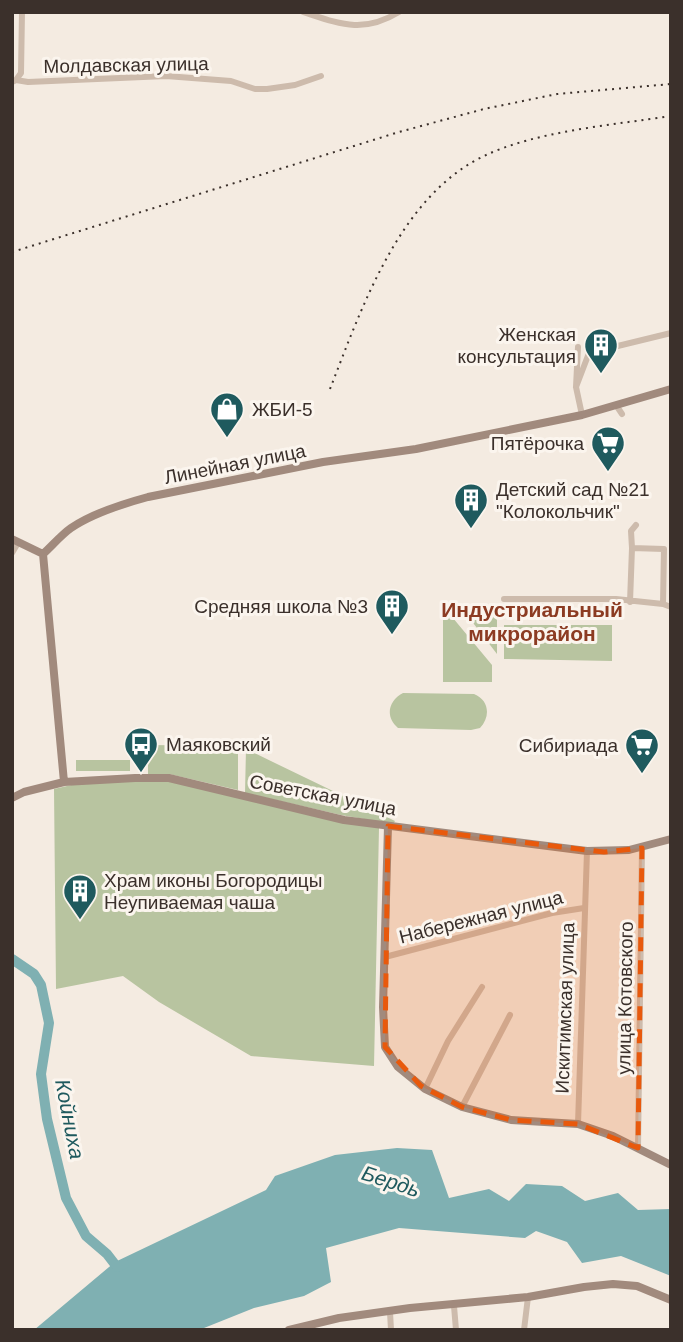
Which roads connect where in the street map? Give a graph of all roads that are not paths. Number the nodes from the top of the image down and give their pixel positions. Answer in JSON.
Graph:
{"nodes":[{"id":1,"x":22,"y":12,"type":"edge"},
{"id":2,"x":303,"y":12,"type":"edge"},
{"id":3,"x":399,"y":12,"type":"edge"},
{"id":4,"x":321,"y":76,"type":"dead end"},
{"id":5,"x":14,"y":81,"type":"edge"},
{"id":6,"x":671,"y":333,"type":"edge"},
{"id":7,"x":578,"y":346,"type":"dead end"},
{"id":8,"x":576,"y":387,"type":"junction"},
{"id":9,"x":671,"y":389,"type":"edge"},
{"id":10,"x":616,"y":405,"type":"junction"},
{"id":11,"x":622,"y":414,"type":"dead end"},
{"id":12,"x":582,"y":415,"type":"junction"},
{"id":13,"x":636,"y":525,"type":"dead end"},
{"id":14,"x":15,"y":541,"type":"edge"},
{"id":15,"x":632,"y":548,"type":"junction"},
{"id":16,"x":12,"y":553,"type":"edge"},
{"id":17,"x":43,"y":554,"type":"junction"},
{"id":18,"x":504,"y":598,"type":"dead end"},
{"id":19,"x":630,"y":602,"type":"junction"},
{"id":20,"x":663,"y":604,"type":"junction"},
{"id":21,"x":671,"y":607,"type":"edge"},
{"id":22,"x":64,"y":782,"type":"junction"},
{"id":23,"x":12,"y":798,"type":"edge"},
{"id":24,"x":388,"y":826,"type":"junction"},
{"id":25,"x":671,"y":839,"type":"edge"},
{"id":26,"x":642,"y":848,"type":"junction"},
{"id":27,"x":587,"y":851,"type":"junction"},
{"id":28,"x":584,"y":908,"type":"junction"},
{"id":29,"x":385,"y":957,"type":"junction"},
{"id":30,"x":482,"y":987,"type":"dead end"},
{"id":31,"x":509,"y":1015,"type":"dead end"},
{"id":32,"x":425,"y":1089,"type":"junction"},
{"id":33,"x":462,"y":1107,"type":"junction"},
{"id":34,"x":578,"y":1124,"type":"junction"},
{"id":35,"x":638,"y":1148,"type":"junction"},
{"id":36,"x":671,"y":1166,"type":"edge"},
{"id":37,"x":528,"y":1297,"type":"junction"},
{"id":38,"x":671,"y":1300,"type":"edge"},
{"id":39,"x":454,"y":1306,"type":"junction"},
{"id":40,"x":390,"y":1311,"type":"junction"},
{"id":41,"x":289,"y":1330,"type":"edge"},
{"id":42,"x":391,"y":1330,"type":"edge"},
{"id":43,"x":456,"y":1330,"type":"edge"},
{"id":44,"x":524,"y":1330,"type":"edge"}],
"edges":[{"from":1,"to":5,"type":"street"},
{"from":2,"to":3,"type":"street"},
{"from":4,"to":5,"type":"street","name":"Молдавская улица"},
{"from":6,"to":8,"type":"street"},
{"from":7,"to":8,"type":"street"},
{"from":8,"to":12,"type":"street"},
{"from":9,"to":10,"type":"main road","name":"Линейная улица"},
{"from":10,"to":11,"type":"street"},
{"from":10,"to":12,"type":"main road","name":"Линейная улица"},
{"from":12,"to":17,"type":"main road","name":"Линейная улица"},
{"from":13,"to":15,"type":"street"},
{"from":14,"to":16,"type":"street"},
{"from":14,"to":17,"type":"main road"},
{"from":15,"to":19,"type":"street"},
{"from":15,"to":20,"type":"street"},
{"from":17,"to":22,"type":"main road"},
{"from":18,"to":19,"type":"street"},
{"from":19,"to":20,"type":"street"},
{"from":20,"to":21,"type":"street"},
{"from":22,"to":23,"type":"main road","name":"Советская улица"},
{"from":22,"to":24,"type":"main road","name":"Советская улица"},
{"from":24,"to":27,"type":"main road","name":"Советская улица"},
{"from":24,"to":29,"type":"main road","name":"Набережная улица"},
{"from":25,"to":26,"type":"main road","name":"Советская улица"},
{"from":26,"to":27,"type":"main road","name":"Советская улица"},
{"from":26,"to":35,"type":"street","name":"улица Котовского"},
{"from":27,"to":28,"type":"street","name":"Искитимская улица"},
{"from":28,"to":29,"type":"street","name":"Набережная улица"},
{"from":28,"to":34,"type":"street","name":"Искитимская улица"},
{"from":29,"to":32,"type":"main road","name":"Набережная улица"},
{"from":30,"to":32,"type":"street"},
{"from":31,"to":33,"type":"street"},
{"from":32,"to":33,"type":"main road","name":"Набережная улица"},
{"from":33,"to":34,"type":"main road","name":"Набережная улица"},
{"from":34,"to":35,"type":"main road","name":"Набережная улица"},
{"from":35,"to":36,"type":"main road","name":"Набережная улица"},
{"from":37,"to":38,"type":"main road"},
{"from":37,"to":39,"type":"main road"},
{"from":37,"to":44,"type":"street"},
{"from":39,"to":40,"type":"main road"},
{"from":39,"to":43,"type":"street"},
{"from":40,"to":41,"type":"main road"},
{"from":40,"to":42,"type":"street"}]}
